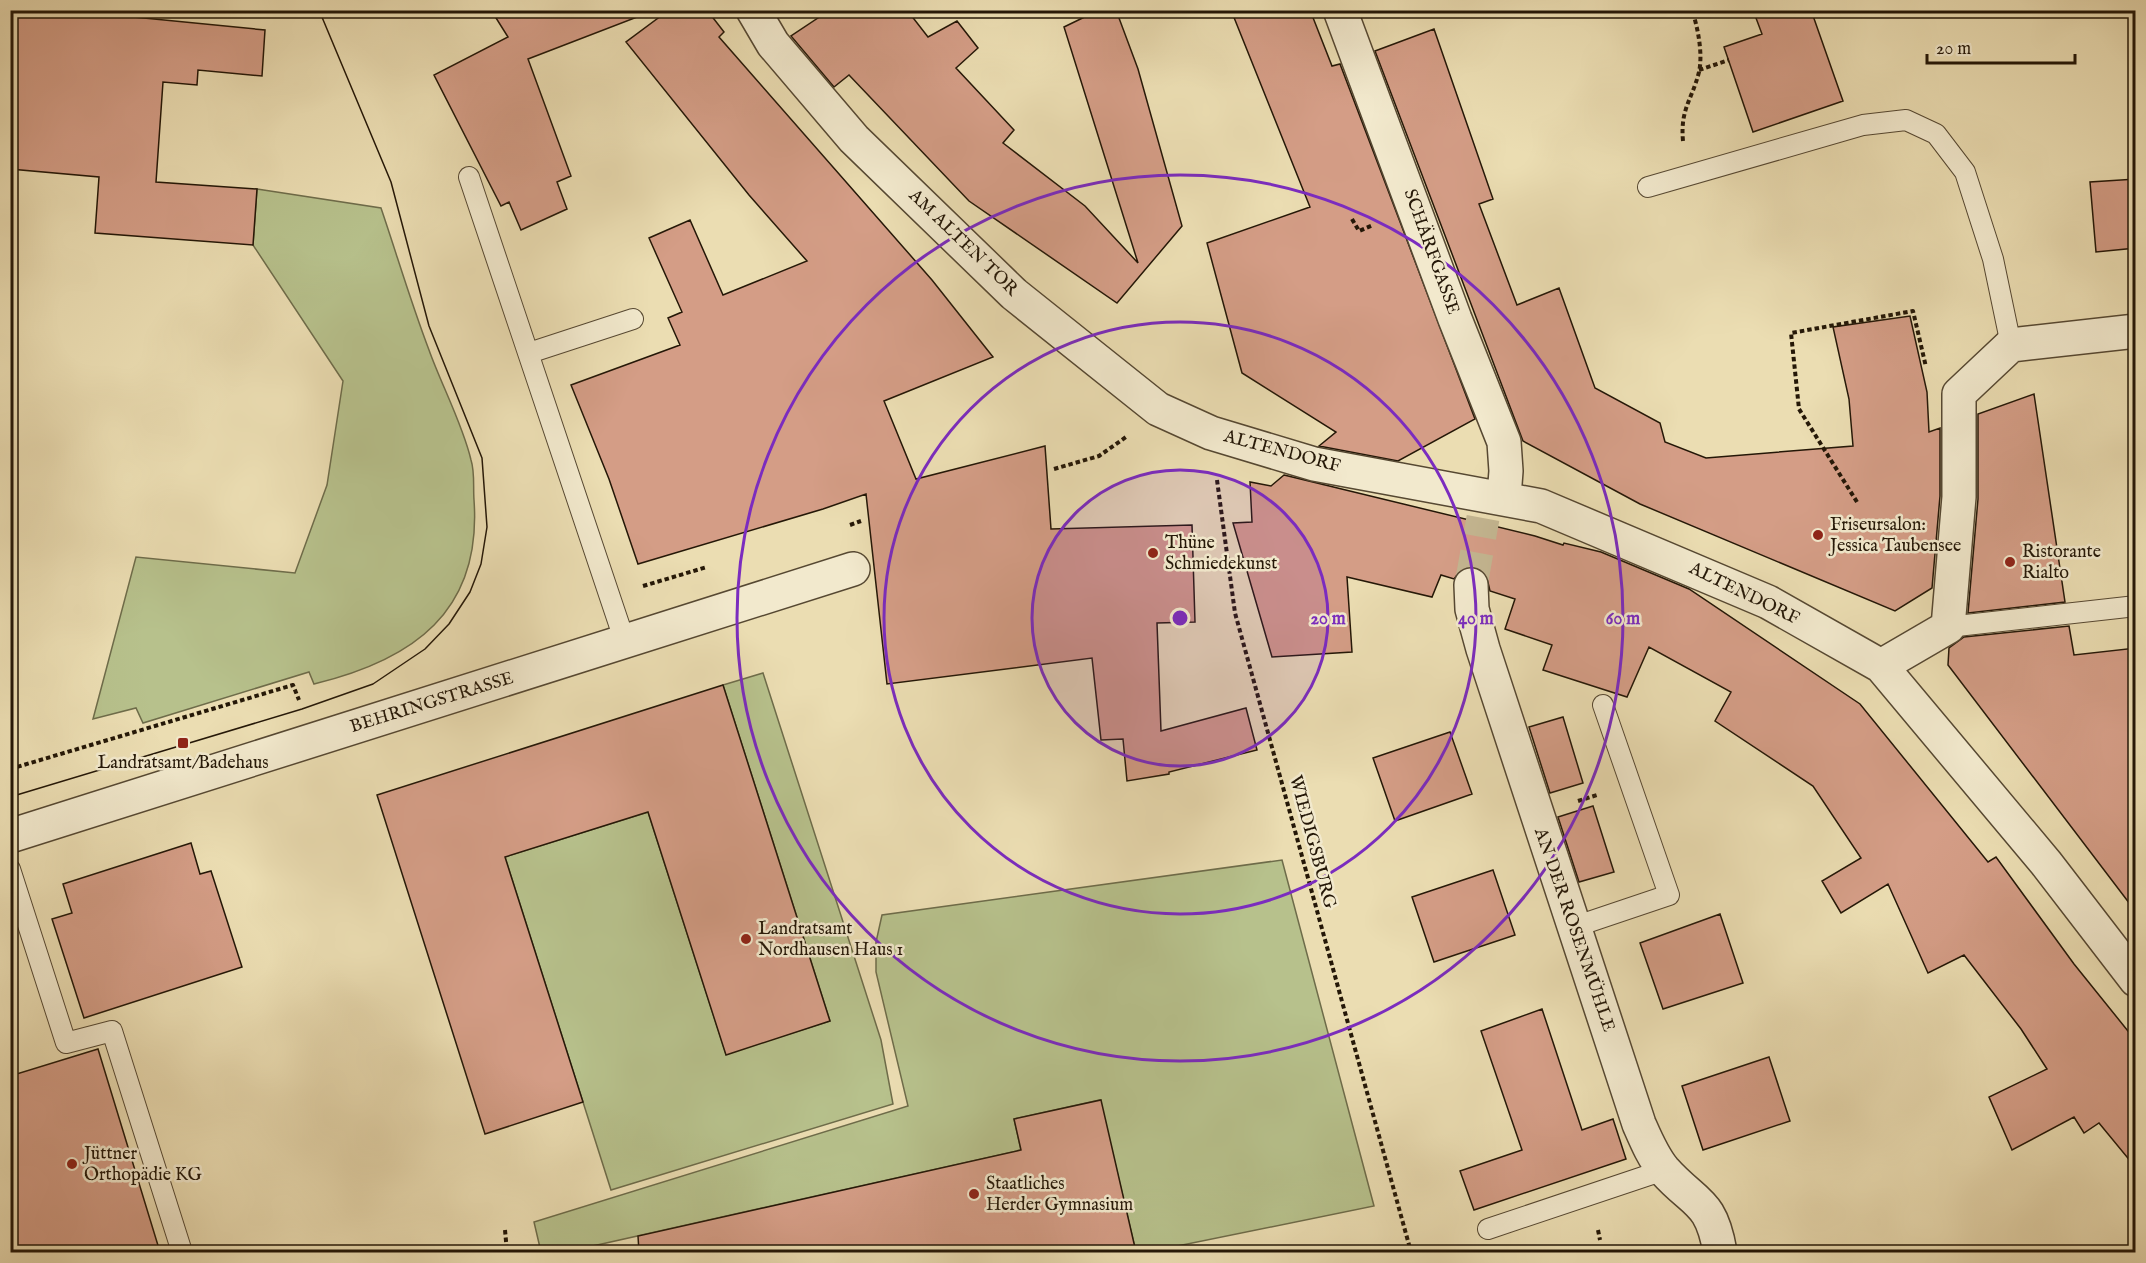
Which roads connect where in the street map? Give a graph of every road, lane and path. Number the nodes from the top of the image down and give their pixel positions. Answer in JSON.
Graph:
{"nodes":[{"id":1,"x":753,"y":10,"type":"edge"},
{"id":2,"x":1340,"y":10,"type":"edge"},
{"id":3,"x":1692,"y":10,"type":"edge"},
{"id":4,"x":1729,"y":60,"type":"dead end"},
{"id":5,"x":1700,"y":70,"type":"junction"},
{"id":6,"x":469,"y":177,"type":"dead end"},
{"id":7,"x":1686,"y":177,"type":"junction"},
{"id":8,"x":1648,"y":187,"type":"dead end"},
{"id":9,"x":633,"y":319,"type":"dead end"},
{"id":10,"x":2136,"y":332,"type":"edge"},
{"id":11,"x":2011,"y":345,"type":"junction"},
{"id":12,"x":529,"y":353,"type":"junction"},
{"id":13,"x":1959,"y":394,"type":"junction"},
{"id":14,"x":1158,"y":409,"type":"junction"},
{"id":15,"x":1211,"y":433,"type":"junction"},
{"id":16,"x":1054,"y":469,"type":"dead end"},
{"id":17,"x":1857,"y":502,"type":"dead end"},
{"id":18,"x":1491,"y":504,"type":"junction"},
{"id":19,"x":853,"y":569,"type":"dead end"},
{"id":20,"x":1470,"y":585,"type":"tunnel mouth"},
{"id":21,"x":2136,"y":606,"type":"edge"},
{"id":22,"x":1948,"y":627,"type":"junction"},
{"id":23,"x":625,"y":642,"type":"junction"},
{"id":24,"x":1881,"y":666,"type":"junction"},
{"id":25,"x":293,"y":685,"type":"dead end"},
{"id":26,"x":1603,"y":705,"type":"dead end"},
{"id":27,"x":10,"y":769,"type":"edge"},
{"id":28,"x":1630,"y":783,"type":"junction"},
{"id":29,"x":1535,"y":816,"type":"junction"},
{"id":30,"x":10,"y":836,"type":"edge"},
{"id":31,"x":10,"y":869,"type":"edge"},
{"id":32,"x":1574,"y":927,"type":"junction"},
{"id":33,"x":2136,"y":980,"type":"edge"},
{"id":34,"x":1664,"y":1170,"type":"junction"},
{"id":35,"x":1488,"y":1228,"type":"dead end"},
{"id":36,"x":505,"y":1230,"type":"dead end"},
{"id":37,"x":182,"y":1252,"type":"edge"},
{"id":38,"x":507,"y":1252,"type":"edge"},
{"id":39,"x":1411,"y":1252,"type":"edge"},
{"id":40,"x":1720,"y":1252,"type":"edge"}],
"edges":[{"from":1,"to":14,"type":"street","name":"AM ALTEN TOR"},
{"from":2,"to":18,"type":"street","name":"SCHÄRFGASSE"},
{"from":3,"to":5,"type":"path"},
{"from":4,"to":5,"type":"path"},
{"from":5,"to":7,"type":"path"},
{"from":6,"to":12,"type":"lane"},
{"from":7,"to":8,"type":"lane"},
{"from":7,"to":11,"type":"lane"},
{"from":9,"to":12,"type":"lane"},
{"from":10,"to":11,"type":"street"},
{"from":11,"to":13,"type":"street"},
{"from":12,"to":23,"type":"lane"},
{"from":13,"to":17,"type":"path"},
{"from":13,"to":22,"type":"street"},
{"from":14,"to":15,"type":"street","name":"AM ALTEN TOR"},
{"from":14,"to":16,"type":"path"},
{"from":15,"to":18,"type":"street","name":"ALTENDORF"},
{"from":15,"to":39,"type":"path","name":"WIEDIGSBURG"},
{"from":18,"to":24,"type":"street","name":"ALTENDORF"},
{"from":19,"to":23,"type":"street","name":"BEHRINGSTRASSE"},
{"from":20,"to":29,"type":"street","name":"AN DER ROSENMÜHLE"},
{"from":21,"to":22,"type":"lane"},
{"from":22,"to":24,"type":"street"},
{"from":23,"to":30,"type":"street","name":"BEHRINGSTRASSE"},
{"from":24,"to":33,"type":"street","name":"ALTENDORF"},
{"from":25,"to":27,"type":"path"},
{"from":26,"to":28,"type":"lane"},
{"from":28,"to":29,"type":"path"},
{"from":28,"to":32,"type":"lane"},
{"from":29,"to":32,"type":"street","name":"AN DER ROSENMÜHLE"},
{"from":31,"to":37,"type":"lane"},
{"from":32,"to":34,"type":"street","name":"AN DER ROSENMÜHLE"},
{"from":34,"to":35,"type":"lane"},
{"from":34,"to":40,"type":"street","name":"AN DER ROSENMÜHLE"},
{"from":36,"to":38,"type":"path"}]}
